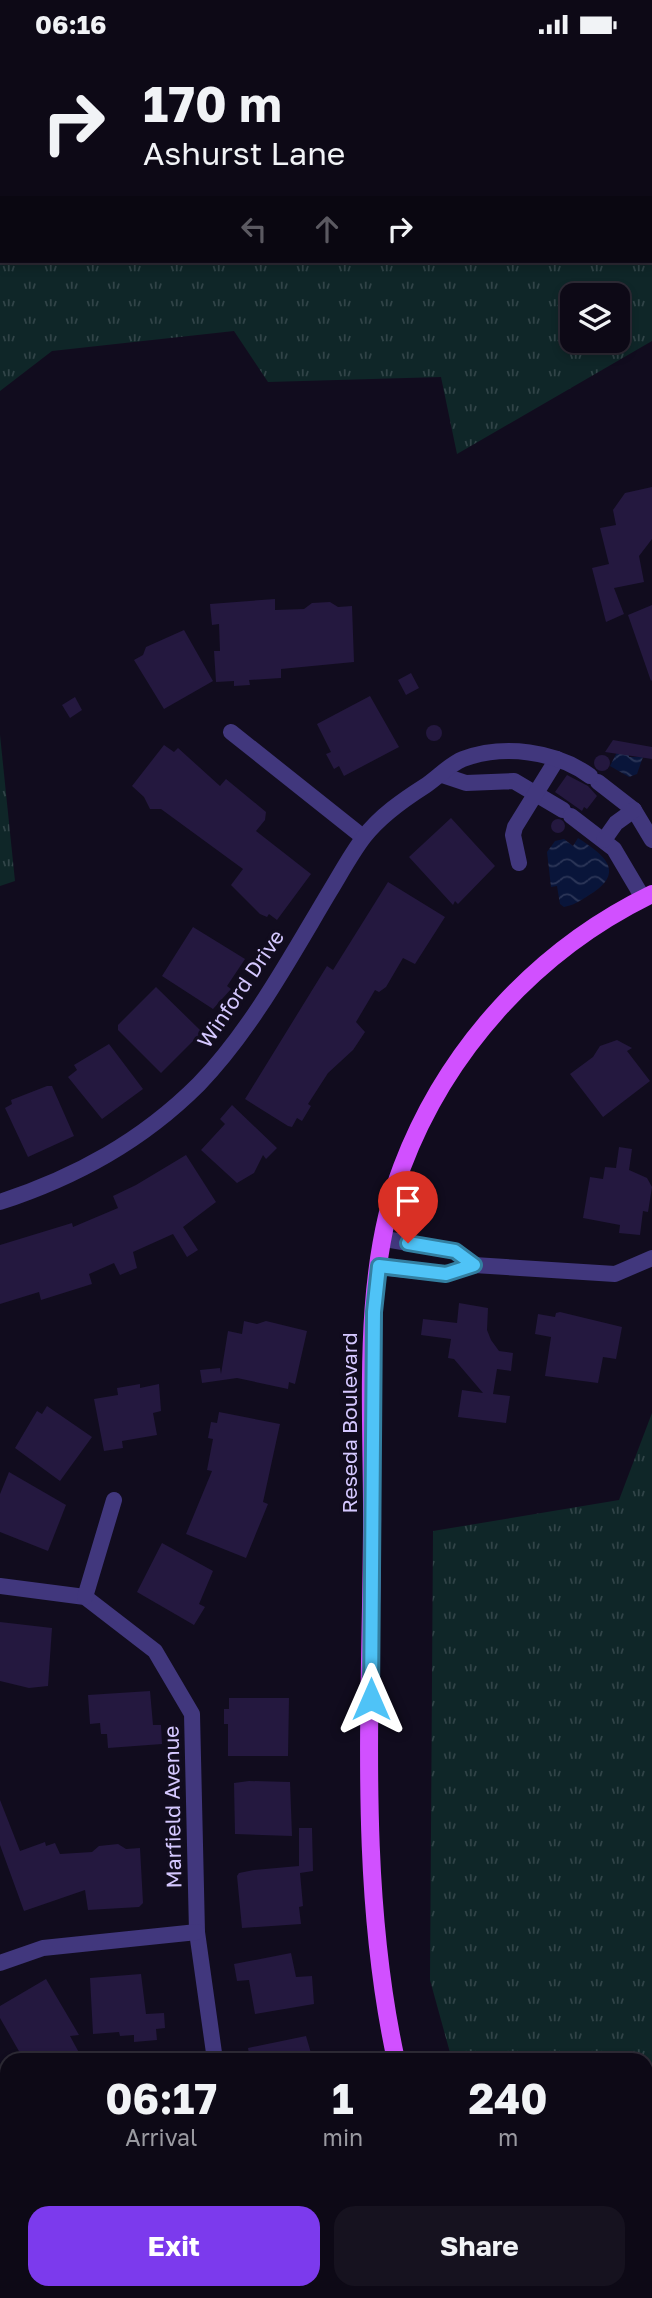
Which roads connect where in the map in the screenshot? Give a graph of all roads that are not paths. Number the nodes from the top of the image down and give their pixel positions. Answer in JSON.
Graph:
{"nodes":[{"id":1,"x":230,"y":732,"type":"dead end"},
{"id":2,"x":523,"y":752,"type":"junction"},
{"id":3,"x":557,"y":759,"type":"junction"},
{"id":4,"x":442,"y":775,"type":"junction"},
{"id":5,"x":514,"y":781,"type":"junction"},
{"id":6,"x":536,"y":792,"type":"junction"},
{"id":7,"x":634,"y":810,"type":"junction"},
{"id":8,"x":363,"y":837,"type":"junction"},
{"id":9,"x":604,"y":840,"type":"junction"},
{"id":10,"x":652,"y":840,"type":"edge"},
{"id":11,"x":519,"y":863,"type":"dead end"},
{"id":12,"x":648,"y":896,"type":"edge"},
{"id":13,"x":0,"y":1202,"type":"edge"},
{"id":14,"x":384,"y":1239,"type":"junction"},
{"id":15,"x":652,"y":1258,"type":"edge"},
{"id":16,"x":474,"y":1265,"type":"junction"},
{"id":17,"x":379,"y":1266,"type":"junction"},
{"id":18,"x":114,"y":1500,"type":"dead end"},
{"id":19,"x":0,"y":1586,"type":"edge"},
{"id":20,"x":85,"y":1597,"type":"junction"},
{"id":21,"x":197,"y":1932,"type":"junction"},
{"id":22,"x":0,"y":1963,"type":"edge"},
{"id":23,"x":214,"y":2053,"type":"edge"},
{"id":24,"x":395,"y":2053,"type":"edge"}],
"edges":[{"from":1,"to":8,"type":"street"},
{"from":2,"to":3,"type":"street","name":"Winford Drive"},
{"from":2,"to":4,"type":"street","name":"Winford Drive"},
{"from":2,"to":5,"type":"street"},
{"from":3,"to":6,"type":"street"},
{"from":3,"to":7,"type":"street","name":"Winford Drive"},
{"from":4,"to":5,"type":"street"},
{"from":4,"to":8,"type":"street","name":"Winford Drive"},
{"from":5,"to":6,"type":"street"},
{"from":6,"to":9,"type":"street"},
{"from":6,"to":11,"type":"street"},
{"from":7,"to":9,"type":"street"},
{"from":7,"to":10,"type":"street","name":"Winford Drive"},
{"from":8,"to":13,"type":"street","name":"Winford Drive"},
{"from":9,"to":12,"type":"street"},
{"from":12,"to":14,"type":"main road","name":"Reseda Boulevard"},
{"from":14,"to":16,"type":"street"},
{"from":14,"to":17,"type":"main road","name":"Reseda Boulevard"},
{"from":15,"to":16,"type":"street"},
{"from":16,"to":17,"type":"street"},
{"from":17,"to":24,"type":"main road","name":"Reseda Boulevard"},
{"from":18,"to":20,"type":"street"},
{"from":19,"to":20,"type":"street"},
{"from":20,"to":21,"type":"street","name":"Marfield Avenue"},
{"from":21,"to":22,"type":"street"},
{"from":21,"to":23,"type":"street","name":"Marfield Avenue"}]}
